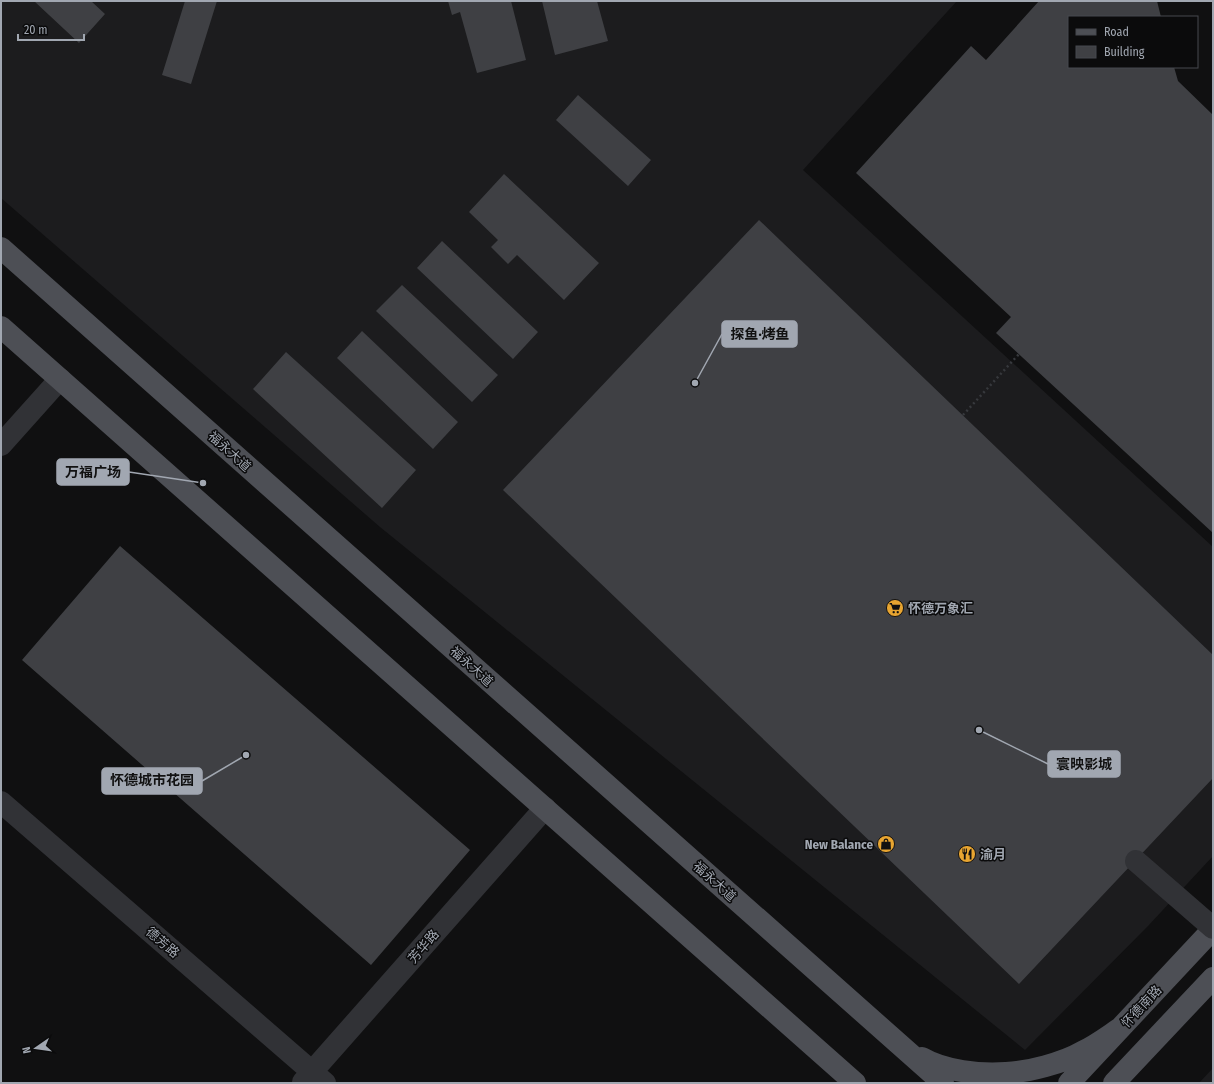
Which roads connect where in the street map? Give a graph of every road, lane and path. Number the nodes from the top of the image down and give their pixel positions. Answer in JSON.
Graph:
{"nodes":[{"id":1,"x":1,"y":248,"type":"edge"},
{"id":2,"x":1,"y":327,"type":"edge"},
{"id":3,"x":1019,"y":354,"type":"dead end"},
{"id":4,"x":60,"y":379,"type":"junction"},
{"id":5,"x":963,"y":415,"type":"dead end"},
{"id":6,"x":1,"y":445,"type":"edge"},
{"id":7,"x":1,"y":802,"type":"edge"},
{"id":8,"x":545,"y":808,"type":"junction"},
{"id":9,"x":1136,"y":861,"type":"dead end"},
{"id":10,"x":1213,"y":929,"type":"edge"},
{"id":11,"x":1213,"y":978,"type":"edge"},
{"id":12,"x":1119,"y":1030,"type":"junction"},
{"id":13,"x":902,"y":1046,"type":"junction"},
{"id":14,"x":1141,"y":1054,"type":"junction"},
{"id":15,"x":313,"y":1079,"type":"edge"},
{"id":16,"x":855,"y":1083,"type":"edge"},
{"id":17,"x":943,"y":1083,"type":"edge"},
{"id":18,"x":1069,"y":1083,"type":"edge"},
{"id":19,"x":1114,"y":1083,"type":"edge"},
{"id":20,"x":1123,"y":1083,"type":"edge"}],
"edges":[{"from":1,"to":13,"type":"main road","name":"福永大道"},
{"from":2,"to":4,"type":"main road"},
{"from":3,"to":5,"type":"path"},
{"from":4,"to":6,"type":"street"},
{"from":4,"to":8,"type":"main road"},
{"from":7,"to":15,"type":"street","name":"德芳路"},
{"from":8,"to":15,"type":"street","name":"芳华路"},
{"from":8,"to":16,"type":"main road"},
{"from":9,"to":10,"type":"street","bridge":true},
{"from":10,"to":12,"type":"main road","name":"怀德南路"},
{"from":11,"to":14,"type":"main road"},
{"from":12,"to":13,"type":"main road"},
{"from":12,"to":18,"type":"main road","name":"怀德南路"},
{"from":13,"to":17,"type":"main road","name":"福永大道"},
{"from":14,"to":19,"type":"main road"},
{"from":14,"to":20,"type":"main road"}]}
